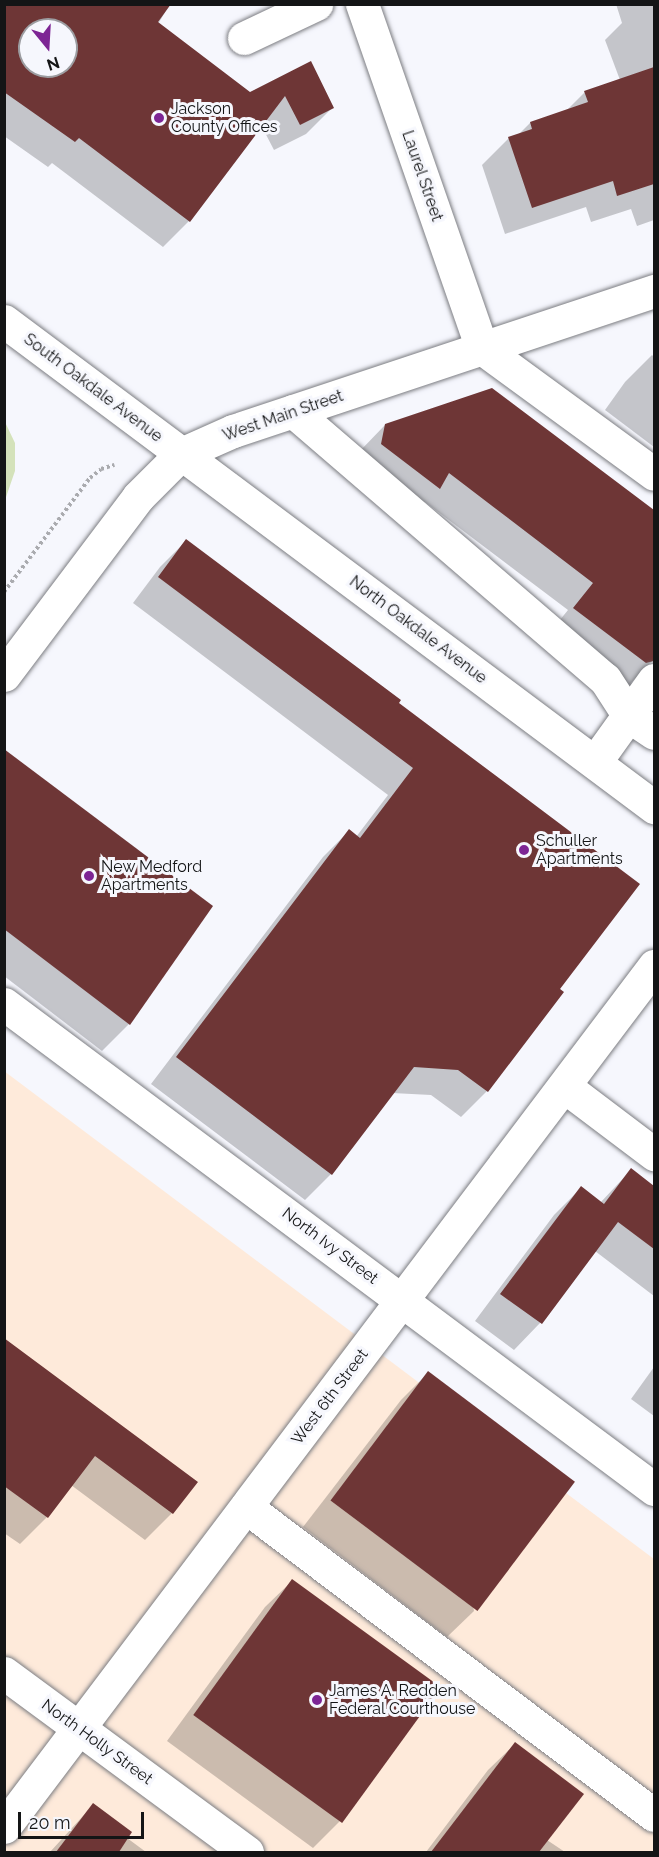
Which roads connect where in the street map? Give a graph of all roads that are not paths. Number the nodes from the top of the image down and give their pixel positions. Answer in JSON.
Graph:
{"nodes":[{"id":1,"x":316,"y":4,"type":"edge"},
{"id":2,"x":362,"y":4,"type":"edge"},
{"id":3,"x":244,"y":38,"type":"dead end"},
{"id":4,"x":654,"y":291,"type":"edge"},
{"id":5,"x":4,"y":321,"type":"edge"},
{"id":6,"x":482,"y":348,"type":"junction"},
{"id":7,"x":293,"y":411,"type":"junction"},
{"id":8,"x":182,"y":454,"type":"junction"},
{"id":9,"x":654,"y":474,"type":"edge"},
{"id":10,"x":4,"y":675,"type":"edge"},
{"id":11,"x":654,"y":680,"type":"edge"},
{"id":12,"x":642,"y":724,"type":"edge"},
{"id":13,"x":595,"y":762,"type":"junction"},
{"id":14,"x":654,"y":807,"type":"edge"},
{"id":15,"x":654,"y":966,"type":"edge"},
{"id":16,"x":4,"y":1004,"type":"edge"},
{"id":17,"x":564,"y":1086,"type":"junction"},
{"id":18,"x":654,"y":1154,"type":"edge"},
{"id":19,"x":402,"y":1300,"type":"junction"},
{"id":20,"x":654,"y":1489,"type":"edge"},
{"id":21,"x":246,"y":1507,"type":"junction"},
{"id":22,"x":4,"y":1673,"type":"edge"},
{"id":23,"x":78,"y":1729,"type":"junction"},
{"id":24,"x":654,"y":1815,"type":"edge"},
{"id":25,"x":4,"y":1827,"type":"edge"},
{"id":26,"x":247,"y":1852,"type":"edge"}],
"edges":[{"from":1,"to":3,"type":"street"},
{"from":2,"to":6,"type":"street","name":"Laurel Street"},
{"from":4,"to":6,"type":"street","name":"West Main Street"},
{"from":5,"to":8,"type":"street","name":"South Oakdale Avenue"},
{"from":6,"to":7,"type":"street","name":"West Main Street"},
{"from":6,"to":9,"type":"street"},
{"from":7,"to":8,"type":"street","name":"West Main Street"},
{"from":7,"to":12,"type":"street"},
{"from":8,"to":10,"type":"street","name":"West Main Street"},
{"from":8,"to":13,"type":"street","name":"North Oakdale Avenue"},
{"from":11,"to":12,"type":"street"},
{"from":12,"to":13,"type":"street"},
{"from":13,"to":14,"type":"street","name":"North Oakdale Avenue"},
{"from":15,"to":17,"type":"street","name":"West 6th Street"},
{"from":16,"to":19,"type":"street","name":"North Ivy Street"},
{"from":17,"to":18,"type":"street"},
{"from":17,"to":19,"type":"street","name":"West 6th Street"},
{"from":19,"to":20,"type":"street","name":"North Ivy Street"},
{"from":19,"to":21,"type":"street","name":"West 6th Street"},
{"from":21,"to":23,"type":"street","name":"West 6th Street"},
{"from":21,"to":24,"type":"street"},
{"from":22,"to":23,"type":"street","name":"North Holly Street"},
{"from":23,"to":25,"type":"street","name":"West 6th Street"},
{"from":23,"to":26,"type":"street","name":"North Holly Street"}]}
